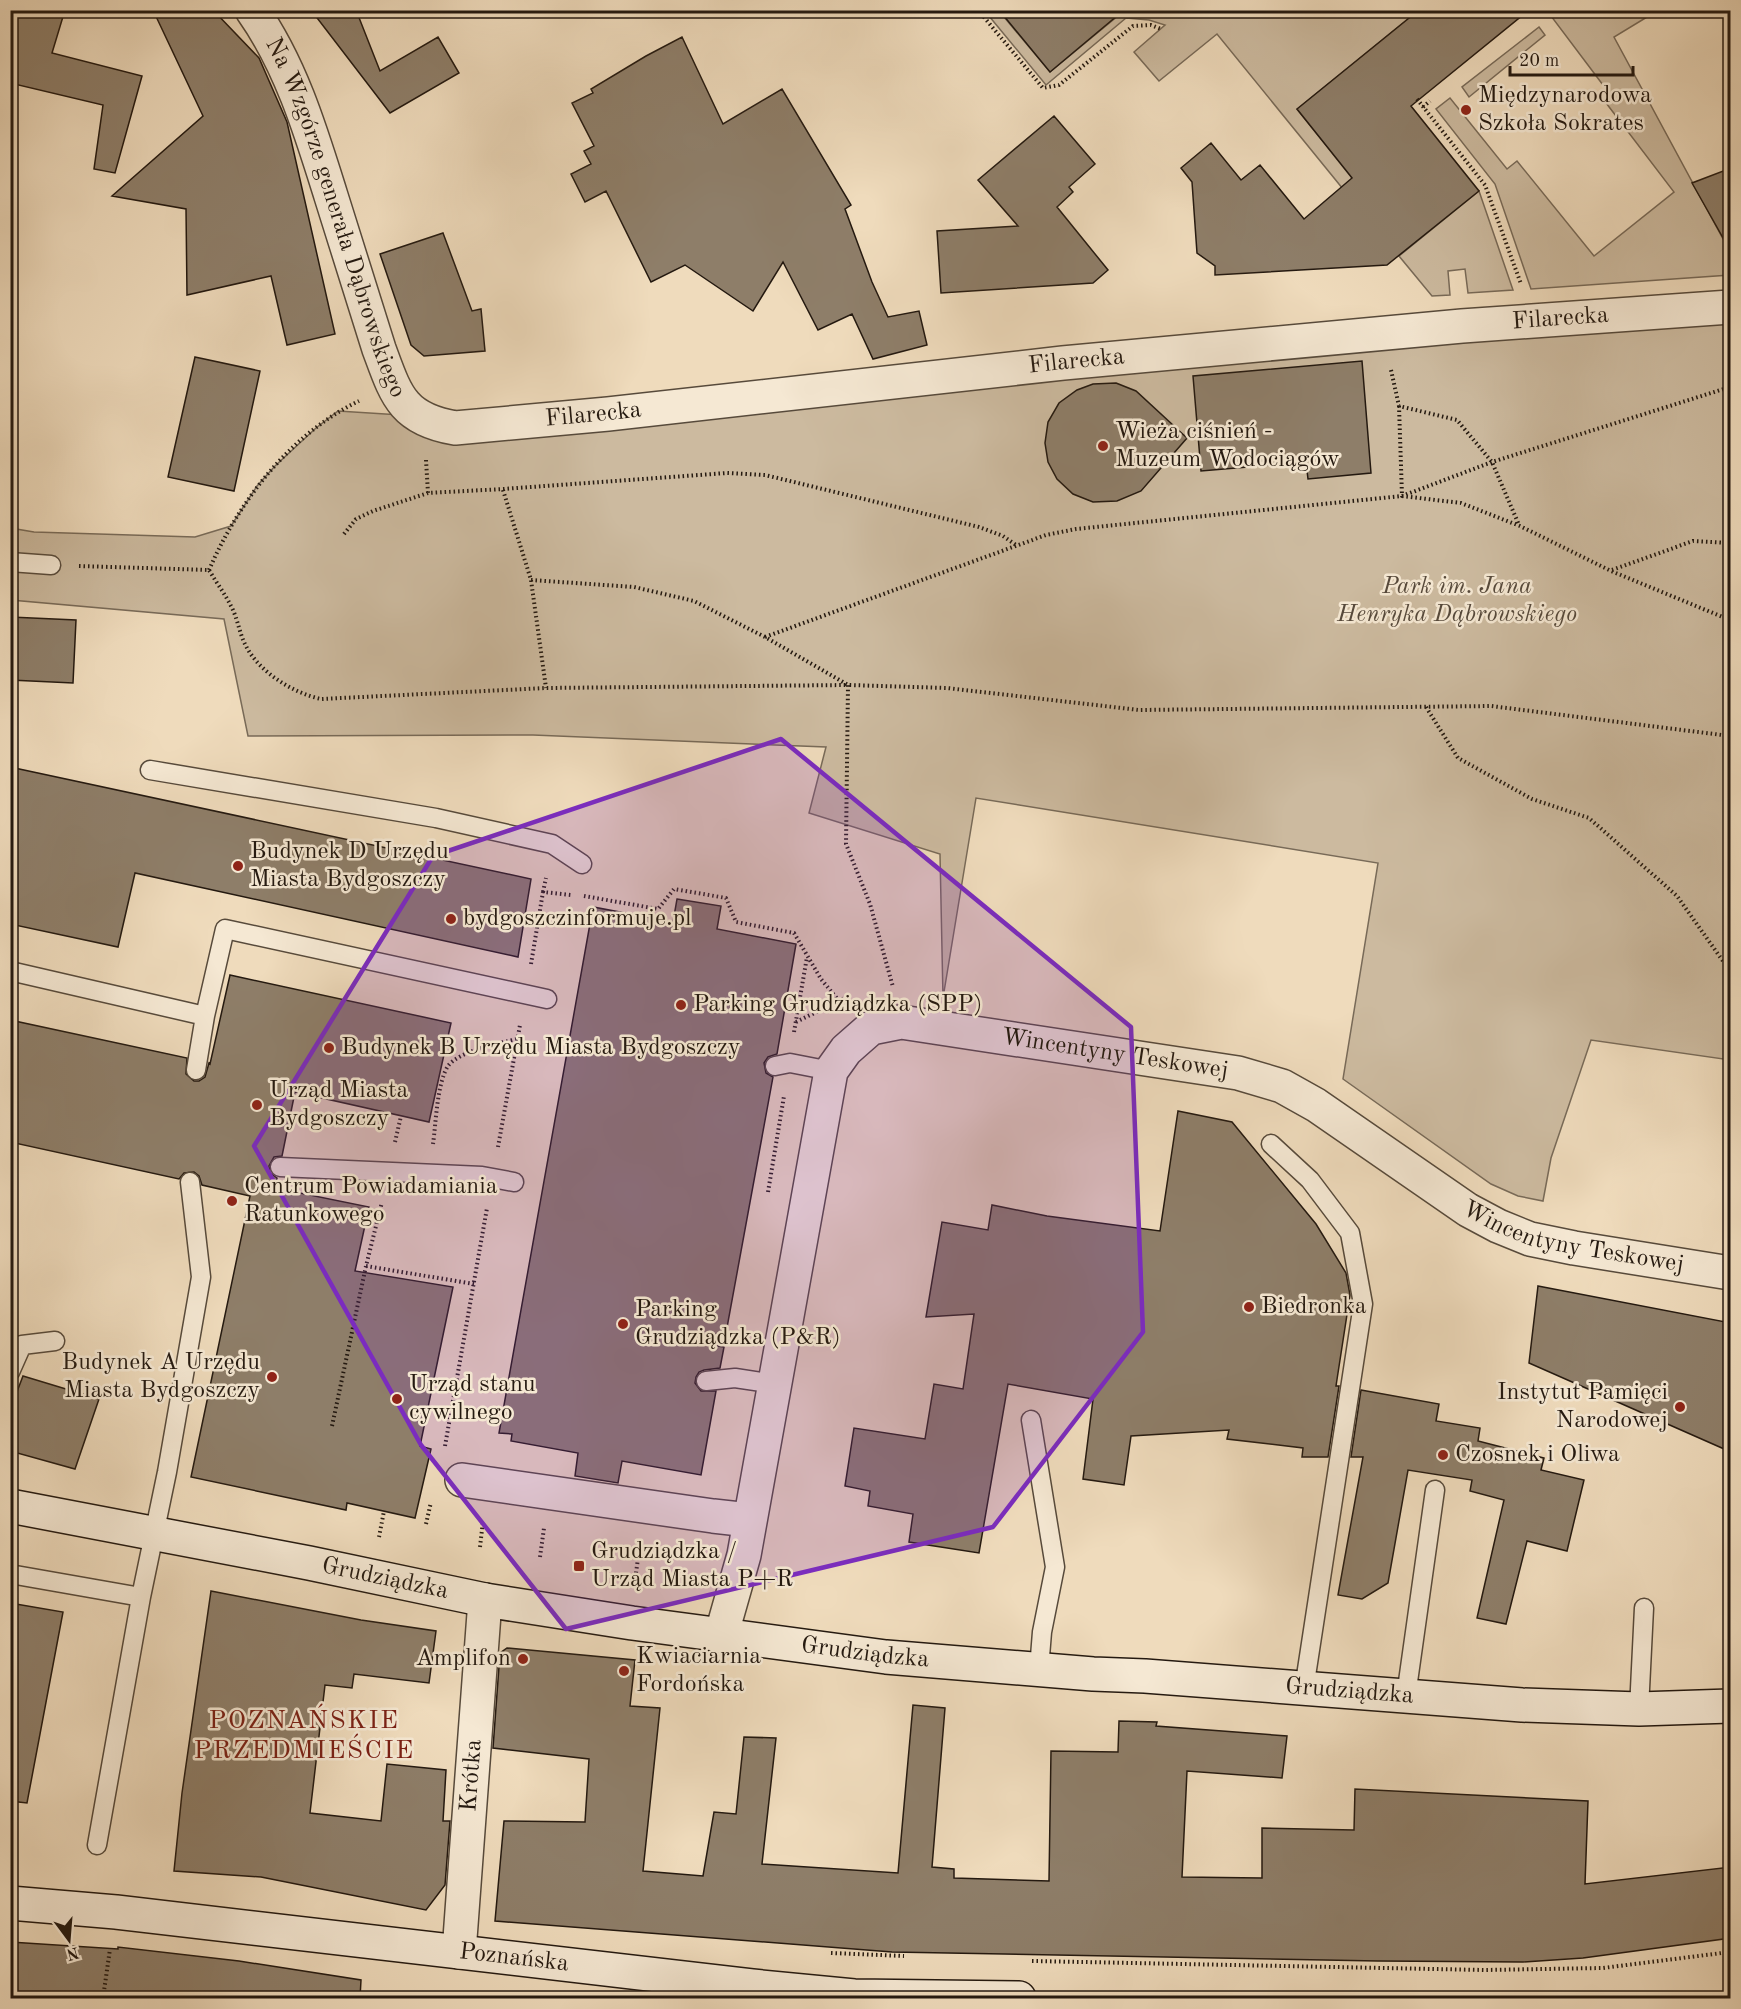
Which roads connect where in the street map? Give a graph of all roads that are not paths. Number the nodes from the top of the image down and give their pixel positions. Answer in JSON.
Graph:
{"nodes":[{"id":1,"x":252,"y":10,"type":"edge"},
{"id":2,"x":1731,"y":307,"type":"edge"},
{"id":3,"x":424,"y":419,"type":"joint"},
{"id":4,"x":10,"y":562,"type":"edge"},
{"id":5,"x":51,"y":565,"type":"road end"},
{"id":6,"x":150,"y":770,"type":"dead end"},
{"id":7,"x":582,"y":864,"type":"dead end"},
{"id":8,"x":10,"y":971,"type":"edge"},
{"id":9,"x":547,"y":999,"type":"dead end"},
{"id":10,"x":206,"y":1016,"type":"junction"},
{"id":11,"x":775,"y":1066,"type":"dead end"},
{"id":12,"x":196,"y":1070,"type":"dead end"},
{"id":13,"x":831,"y":1071,"type":"junction"},
{"id":14,"x":1271,"y":1144,"type":"dead end"},
{"id":15,"x":280,"y":1167,"type":"dead end"},
{"id":16,"x":189,"y":1182,"type":"dead end"},
{"id":17,"x":514,"y":1182,"type":"dead end"},
{"id":18,"x":1731,"y":1273,"type":"edge"},
{"id":19,"x":55,"y":1341,"type":"dead end"},
{"id":20,"x":10,"y":1372,"type":"edge"},
{"id":21,"x":706,"y":1381,"type":"dead end"},
{"id":22,"x":774,"y":1384,"type":"junction"},
{"id":23,"x":1031,"y":1420,"type":"dead end"},
{"id":24,"x":462,"y":1480,"type":"dead end"},
{"id":25,"x":1435,"y":1490,"type":"dead end"},
{"id":26,"x":10,"y":1506,"type":"edge"},
{"id":27,"x":749,"y":1520,"type":"junction"},
{"id":28,"x":154,"y":1533,"type":"junction"},
{"id":29,"x":10,"y":1574,"type":"edge"},
{"id":30,"x":141,"y":1597,"type":"junction"},
{"id":31,"x":485,"y":1600,"type":"junction"},
{"id":32,"x":1644,"y":1608,"type":"dead end"},
{"id":33,"x":722,"y":1636,"type":"junction"},
{"id":34,"x":1039,"y":1669,"type":"junction"},
{"id":35,"x":1304,"y":1689,"type":"junction"},
{"id":36,"x":1406,"y":1696,"type":"junction"},
{"id":37,"x":1731,"y":1706,"type":"edge"},
{"id":38,"x":1639,"y":1710,"type":"junction"},
{"id":39,"x":97,"y":1845,"type":"dead end"},
{"id":40,"x":10,"y":1903,"type":"edge"},
{"id":41,"x":459,"y":1952,"type":"junction"},
{"id":42,"x":728,"y":1991,"type":"edge"},
{"id":43,"x":1019,"y":1998,"type":"edge"}],
"edges":[{"from":1,"to":3,"type":"street","name":"Na Wzgórze generała Dąbrowskiego"},
{"from":2,"to":3,"type":"street","name":"Filarecka"},
{"from":4,"to":5,"type":"lane"},
{"from":6,"to":7,"type":"lane"},
{"from":8,"to":10,"type":"lane"},
{"from":9,"to":10,"type":"lane"},
{"from":10,"to":12,"type":"lane"},
{"from":11,"to":13,"type":"lane"},
{"from":13,"to":18,"type":"street","name":"Wincentyny Teskowej"},
{"from":13,"to":22,"type":"street","name":"Wincentyny Teskowej"},
{"from":14,"to":35,"type":"lane"},
{"from":15,"to":17,"type":"lane"},
{"from":16,"to":28,"type":"lane"},
{"from":19,"to":20,"type":"lane"},
{"from":21,"to":22,"type":"lane"},
{"from":22,"to":27,"type":"street","name":"Wincentyny Teskowej"},
{"from":23,"to":34,"type":"lane"},
{"from":24,"to":27,"type":"street"},
{"from":25,"to":36,"type":"lane"},
{"from":26,"to":28,"type":"street","name":"Grudziądzka"},
{"from":27,"to":33,"type":"street","name":"Wincentyny Teskowej"},
{"from":28,"to":30,"type":"lane"},
{"from":28,"to":31,"type":"street","name":"Grudziądzka"},
{"from":29,"to":30,"type":"lane"},
{"from":30,"to":39,"type":"lane"},
{"from":31,"to":33,"type":"street","name":"Grudziądzka"},
{"from":31,"to":41,"type":"street","name":"Krótka"},
{"from":32,"to":38,"type":"lane"},
{"from":33,"to":34,"type":"street","name":"Grudziądzka"},
{"from":34,"to":35,"type":"street","name":"Grudziądzka"},
{"from":35,"to":36,"type":"street","name":"Grudziądzka"},
{"from":36,"to":38,"type":"street","name":"Grudziądzka"},
{"from":37,"to":38,"type":"street","name":"Grudziądzka"},
{"from":40,"to":41,"type":"street","name":"Poznańska"},
{"from":41,"to":42,"type":"street","name":"Poznańska"},
{"from":42,"to":43,"type":"street","name":"Poznańska"}]}
